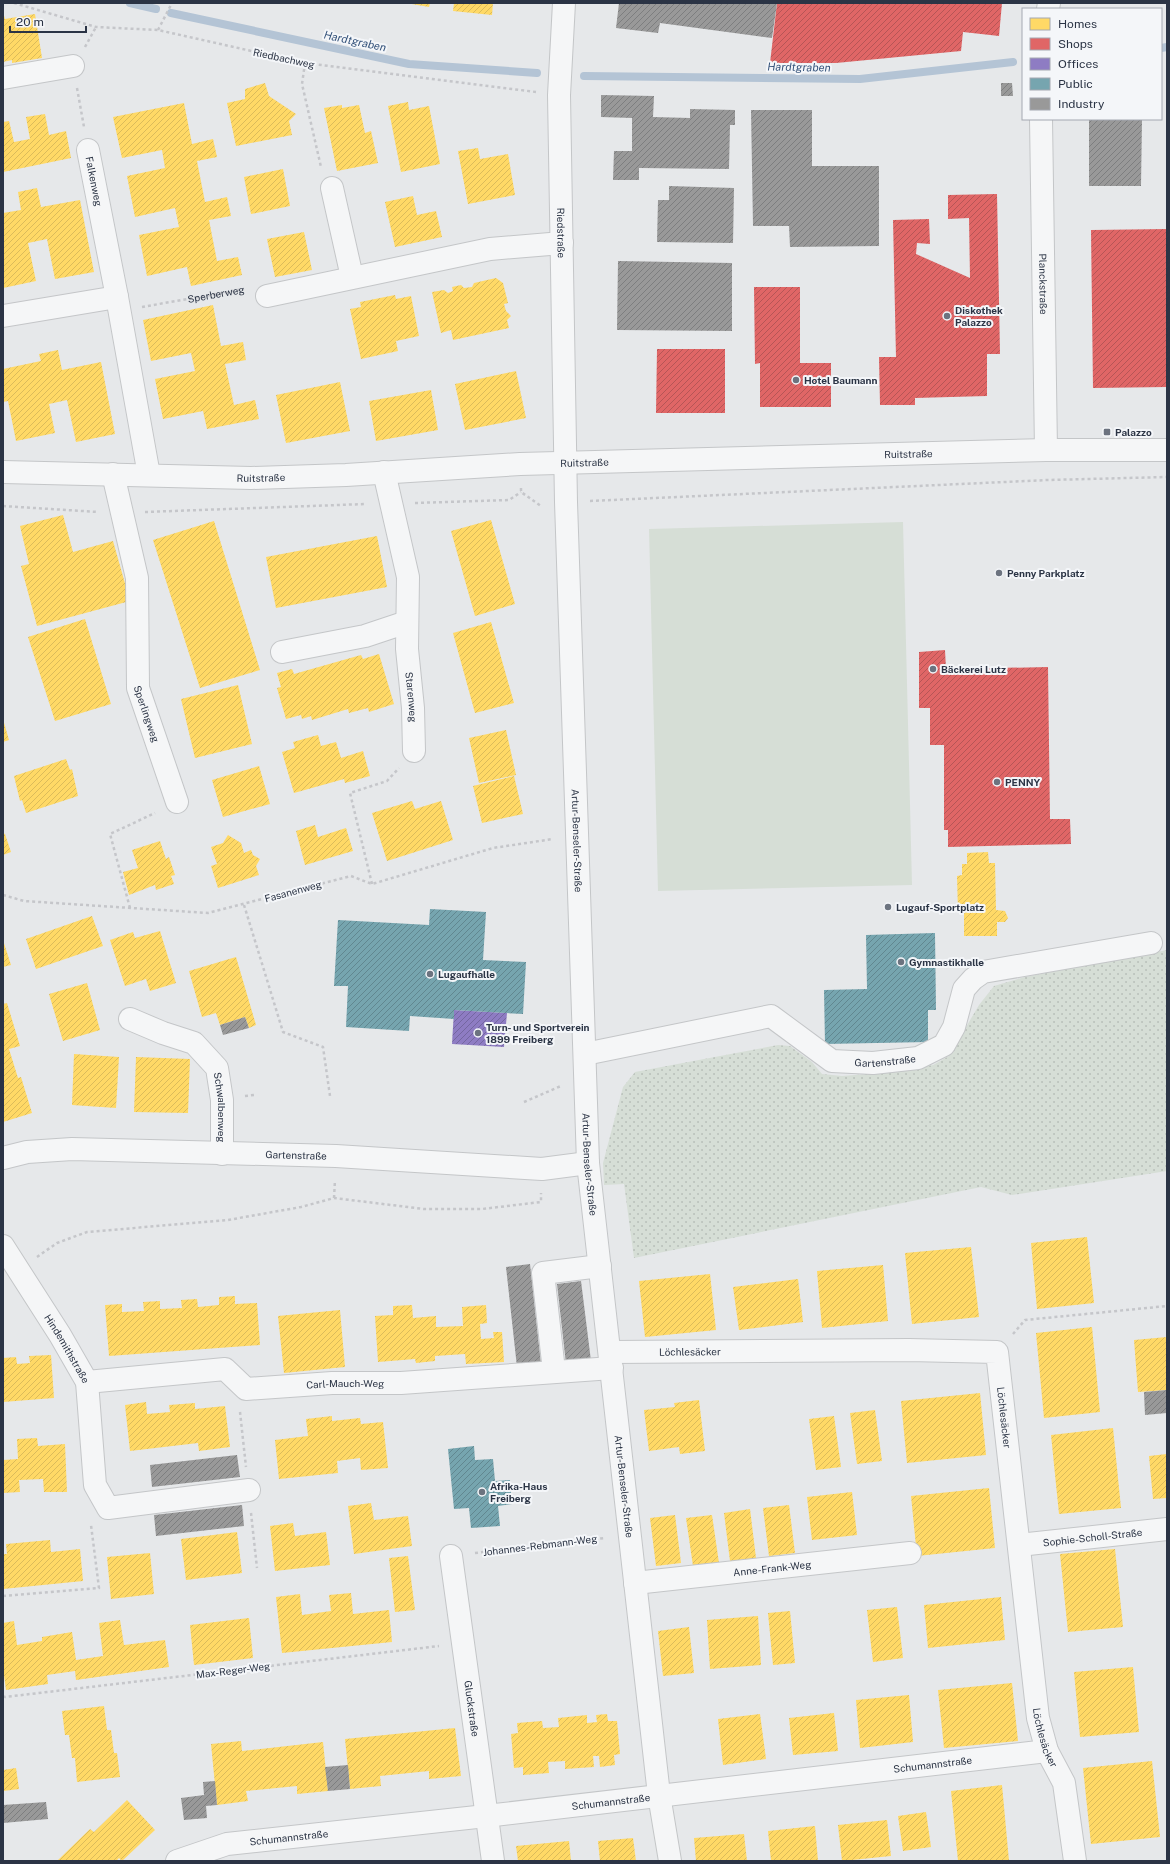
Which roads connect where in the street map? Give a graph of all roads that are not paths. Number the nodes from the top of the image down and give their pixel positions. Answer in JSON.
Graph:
{"nodes":[{"id":1,"x":564,"y":3,"type":"edge"},
{"id":2,"x":73,"y":66,"type":"road end"},
{"id":3,"x":3,"y":78,"type":"edge"},
{"id":4,"x":1041,"y":120,"type":"edge"},
{"id":5,"x":88,"y":150,"type":"road end"},
{"id":6,"x":332,"y":188,"type":"road end"},
{"id":7,"x":562,"y":243,"type":"junction"},
{"id":8,"x":352,"y":277,"type":"junction"},
{"id":9,"x":267,"y":296,"type":"road end"},
{"id":10,"x":118,"y":304,"type":"junction"},
{"id":11,"x":3,"y":316,"type":"edge"},
{"id":12,"x":1046,"y":450,"type":"junction"},
{"id":13,"x":1167,"y":450,"type":"edge"},
{"id":14,"x":566,"y":464,"type":"junction"},
{"id":15,"x":3,"y":472,"type":"edge"},
{"id":16,"x":384,"y":472,"type":"junction"},
{"id":17,"x":113,"y":474,"type":"junction"},
{"id":18,"x":149,"y":475,"type":"junction"},
{"id":19,"x":407,"y":622,"type":"junction"},
{"id":20,"x":282,"y":652,"type":"dead end"},
{"id":21,"x":414,"y":751,"type":"road end"},
{"id":22,"x":177,"y":802,"type":"road end"},
{"id":23,"x":1151,"y":943,"type":"dead end"},
{"id":24,"x":130,"y":1019,"type":"dead end"},
{"id":25,"x":585,"y":1054,"type":"junction"},
{"id":26,"x":222,"y":1154,"type":"junction"},
{"id":27,"x":3,"y":1158,"type":"edge"},
{"id":28,"x":588,"y":1163,"type":"junction"},
{"id":29,"x":4,"y":1249,"type":"edge"},
{"id":30,"x":600,"y":1266,"type":"junction"},
{"id":31,"x":611,"y":1360,"type":"junction"},
{"id":32,"x":553,"y":1362,"type":"dead end"},
{"id":33,"x":87,"y":1382,"type":"junction"},
{"id":34,"x":249,"y":1490,"type":"dead end"},
{"id":35,"x":1167,"y":1529,"type":"edge"},
{"id":36,"x":1019,"y":1545,"type":"junction"},
{"id":37,"x":910,"y":1553,"type":"dead end"},
{"id":38,"x":451,"y":1556,"type":"road end"},
{"id":39,"x":635,"y":1583,"type":"junction"},
{"id":40,"x":1047,"y":1751,"type":"junction"},
{"id":41,"x":659,"y":1796,"type":"junction"},
{"id":42,"x":486,"y":1816,"type":"junction"},
{"id":43,"x":177,"y":1861,"type":"edge"},
{"id":44,"x":493,"y":1861,"type":"edge"},
{"id":45,"x":670,"y":1861,"type":"edge"},
{"id":46,"x":1075,"y":1861,"type":"edge"}],
"edges":[{"from":1,"to":7,"type":"street","name":"Riedstraße"},
{"from":2,"to":3,"type":"street"},
{"from":4,"to":12,"type":"street","name":"Planckstraße"},
{"from":5,"to":10,"type":"street","name":"Falkenweg"},
{"from":6,"to":8,"type":"street"},
{"from":7,"to":8,"type":"street"},
{"from":7,"to":14,"type":"street","name":"Riedstraße"},
{"from":8,"to":9,"type":"street"},
{"from":10,"to":11,"type":"street"},
{"from":10,"to":18,"type":"street","name":"Falkenweg"},
{"from":12,"to":13,"type":"street","name":"Ruitstraße"},
{"from":12,"to":14,"type":"street","name":"Ruitstraße"},
{"from":14,"to":16,"type":"street","name":"Ruitstraße"},
{"from":14,"to":25,"type":"street","name":"Artur-Benseler-Straße"},
{"from":15,"to":17,"type":"street","name":"Ruitstraße"},
{"from":16,"to":18,"type":"street","name":"Ruitstraße"},
{"from":16,"to":19,"type":"street","name":"Starenweg"},
{"from":17,"to":18,"type":"street","name":"Ruitstraße"},
{"from":17,"to":22,"type":"street","name":"Sperlingweg"},
{"from":19,"to":20,"type":"street"},
{"from":19,"to":21,"type":"street","name":"Starenweg"},
{"from":23,"to":25,"type":"street","name":"Gartenstraße"},
{"from":24,"to":26,"type":"street","name":"Schwalbenweg"},
{"from":25,"to":28,"type":"street","name":"Artur-Benseler-Straße"},
{"from":26,"to":27,"type":"street","name":"Gartenstraße"},
{"from":26,"to":28,"type":"street","name":"Gartenstraße"},
{"from":28,"to":30,"type":"street","name":"Artur-Benseler-Straße"},
{"from":29,"to":33,"type":"street","name":"Hindemithstraße"},
{"from":30,"to":31,"type":"street","name":"Artur-Benseler-Straße"},
{"from":30,"to":32,"type":"street"},
{"from":31,"to":33,"type":"street","name":"Carl-Mauch-Weg"},
{"from":31,"to":36,"type":"street","name":"Löchlesäcker"},
{"from":31,"to":39,"type":"street","name":"Artur-Benseler-Straße"},
{"from":33,"to":34,"type":"street","name":"Hindemithstraße"},
{"from":35,"to":36,"type":"street","name":"Sophie-Scholl-Straße"},
{"from":36,"to":40,"type":"street","name":"Löchlesäcker"},
{"from":37,"to":39,"type":"street","name":"Anne-Frank-Weg"},
{"from":38,"to":42,"type":"street","name":"Gluckstraße"},
{"from":39,"to":41,"type":"street","name":"Artur-Benseler-Straße"},
{"from":40,"to":41,"type":"street","name":"Schumannstraße"},
{"from":40,"to":46,"type":"street","name":"Löchlesäcker"},
{"from":41,"to":42,"type":"street","name":"Schumannstraße"},
{"from":41,"to":45,"type":"street","name":"Artur-Benseler-Straße"},
{"from":42,"to":43,"type":"street","name":"Schumannstraße"},
{"from":42,"to":44,"type":"street","name":"Gluckstraße"}]}
